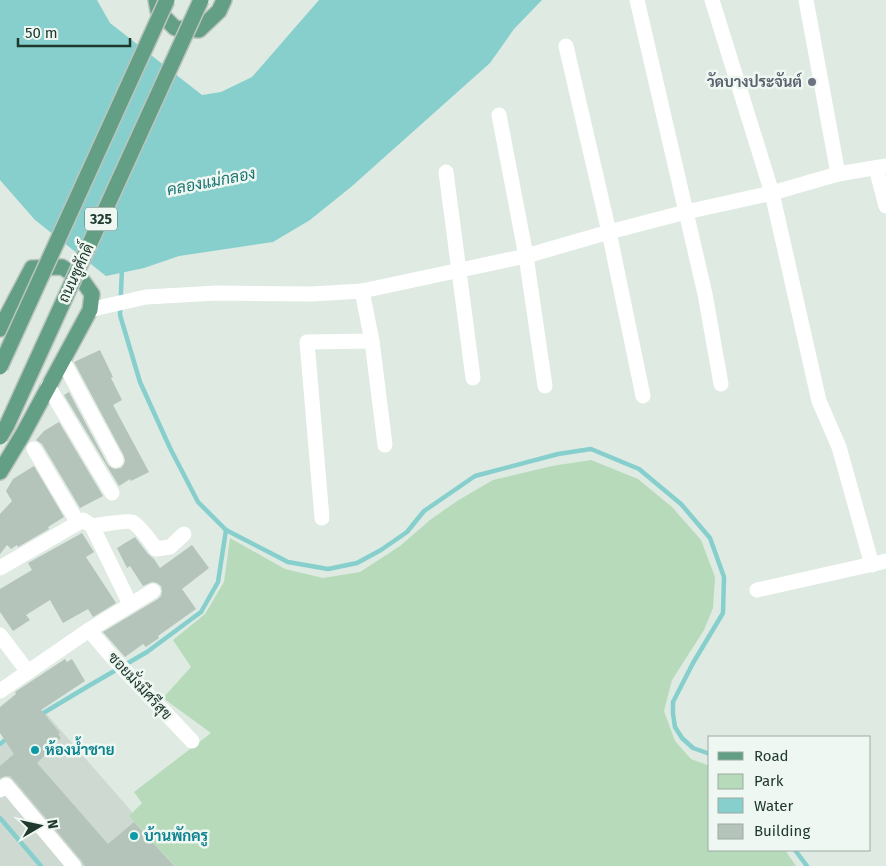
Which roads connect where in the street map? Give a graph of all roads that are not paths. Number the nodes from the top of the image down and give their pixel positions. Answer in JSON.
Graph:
{"nodes":[{"id":1,"x":156,"y":0,"type":"edge"},
{"id":2,"x":168,"y":0,"type":"edge"},
{"id":3,"x":201,"y":0,"type":"edge"},
{"id":4,"x":224,"y":0,"type":"edge"},
{"id":5,"x":637,"y":0,"type":"edge"},
{"id":6,"x":712,"y":0,"type":"edge"},
{"id":7,"x":811,"y":1,"type":"edge"},
{"id":8,"x":566,"y":46,"type":"dead end"},
{"id":9,"x":499,"y":115,"type":"dead end"},
{"id":10,"x":881,"y":166,"type":"edge"},
{"id":11,"x":446,"y":172,"type":"dead end"},
{"id":12,"x":838,"y":174,"type":"junction"},
{"id":13,"x":772,"y":193,"type":"junction"},
{"id":14,"x":886,"y":206,"type":"edge"},
{"id":15,"x":686,"y":212,"type":"junction"},
{"id":16,"x":609,"y":232,"type":"junction"},
{"id":17,"x":526,"y":256,"type":"junction"},
{"id":18,"x":459,"y":270,"type":"junction"},
{"id":19,"x":362,"y":291,"type":"junction"},
{"id":20,"x":90,"y":310,"type":"junction"},
{"id":21,"x":0,"y":328,"type":"edge"},
{"id":22,"x":372,"y":341,"type":"junction"},
{"id":23,"x":63,"y":361,"type":"junction"},
{"id":24,"x":0,"y":367,"type":"edge"},
{"id":25,"x":473,"y":378,"type":"dead end"},
{"id":26,"x":721,"y":384,"type":"dead end"},
{"id":27,"x":48,"y":386,"type":"junction"},
{"id":28,"x":545,"y":386,"type":"dead end"},
{"id":29,"x":643,"y":396,"type":"dead end"},
{"id":30,"x":0,"y":436,"type":"edge"},
{"id":31,"x":385,"y":445,"type":"dead end"},
{"id":32,"x":34,"y":449,"type":"dead end"},
{"id":33,"x":116,"y":460,"type":"dead end"},
{"id":34,"x":0,"y":472,"type":"edge"},
{"id":35,"x":112,"y":492,"type":"dead end"},
{"id":36,"x":322,"y":518,"type":"dead end"},
{"id":37,"x":85,"y":524,"type":"junction"},
{"id":38,"x":184,"y":534,"type":"dead end"},
{"id":39,"x":879,"y":562,"type":"edge"},
{"id":40,"x":0,"y":568,"type":"edge"},
{"id":41,"x":757,"y":590,"type":"dead end"},
{"id":42,"x":153,"y":591,"type":"dead end"},
{"id":43,"x":130,"y":604,"type":"junction"},
{"id":44,"x":89,"y":630,"type":"junction"},
{"id":45,"x":0,"y":635,"type":"edge"},
{"id":46,"x":28,"y":672,"type":"junction"},
{"id":47,"x":0,"y":691,"type":"edge"},
{"id":48,"x":192,"y":742,"type":"dead end"},
{"id":49,"x":0,"y":790,"type":"edge"},
{"id":50,"x":74,"y":866,"type":"edge"}],
"edges":[{"from":1,"to":4,"type":"main road"},
{"from":2,"to":24,"type":"main road","name":"ถนนชูศักดิ์","number":"325","bridge":true},
{"from":3,"to":30,"type":"main road","name":"ถนนชูศักดิ์","number":"325","bridge":true},
{"from":5,"to":15,"type":"street"},
{"from":6,"to":13,"type":"street"},
{"from":7,"to":12,"type":"street"},
{"from":8,"to":16,"type":"street"},
{"from":9,"to":17,"type":"street"},
{"from":10,"to":12,"type":"street"},
{"from":10,"to":14,"type":"street"},
{"from":11,"to":18,"type":"street"},
{"from":12,"to":13,"type":"street"},
{"from":13,"to":15,"type":"street"},
{"from":13,"to":39,"type":"street"},
{"from":15,"to":16,"type":"street"},
{"from":15,"to":26,"type":"street"},
{"from":16,"to":17,"type":"street"},
{"from":16,"to":29,"type":"street"},
{"from":17,"to":18,"type":"street"},
{"from":17,"to":28,"type":"street"},
{"from":18,"to":19,"type":"street"},
{"from":18,"to":25,"type":"street"},
{"from":19,"to":20,"type":"street"},
{"from":19,"to":22,"type":"street"},
{"from":20,"to":21,"type":"main road"},
{"from":20,"to":23,"type":"main road"},
{"from":22,"to":31,"type":"street"},
{"from":22,"to":36,"type":"street"},
{"from":23,"to":27,"type":"main road"},
{"from":23,"to":33,"type":"street"},
{"from":27,"to":34,"type":"main road"},
{"from":27,"to":35,"type":"street"},
{"from":32,"to":37,"type":"street"},
{"from":37,"to":38,"type":"street"},
{"from":37,"to":40,"type":"street"},
{"from":37,"to":43,"type":"street"},
{"from":39,"to":41,"type":"street"},
{"from":42,"to":43,"type":"street"},
{"from":43,"to":44,"type":"street"},
{"from":44,"to":46,"type":"street"},
{"from":44,"to":48,"type":"street","name":"ซอยมั่งมีศรีสุข"},
{"from":45,"to":46,"type":"street"},
{"from":46,"to":47,"type":"street"},
{"from":49,"to":50,"type":"street"}]}
